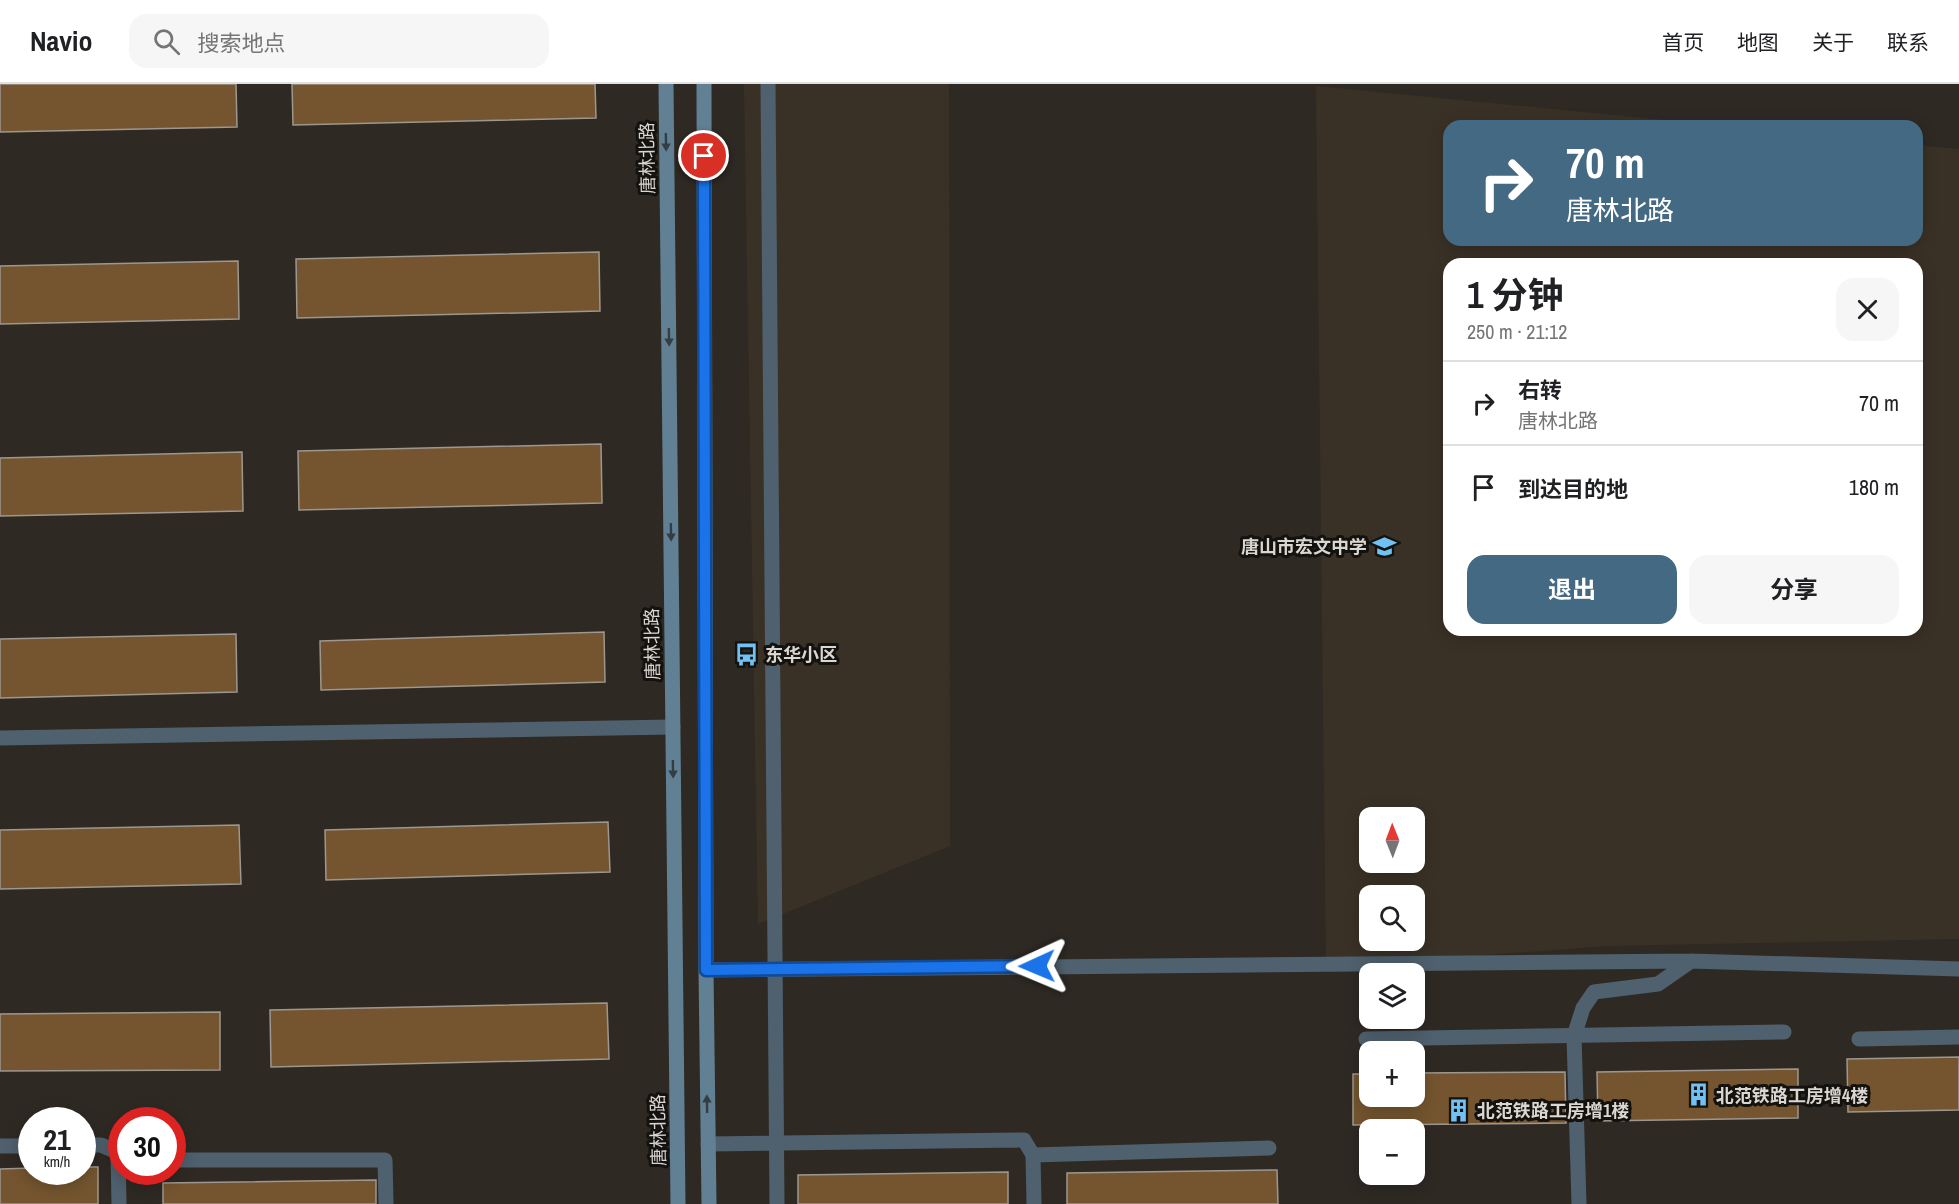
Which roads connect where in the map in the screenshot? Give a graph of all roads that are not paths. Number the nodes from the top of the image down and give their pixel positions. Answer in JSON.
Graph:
{"nodes":[{"id":1,"x":666,"y":84,"type":"edge"},
{"id":2,"x":704,"y":84,"type":"edge"},
{"id":3,"x":768,"y":84,"type":"edge"},
{"id":4,"x":673,"y":727,"type":"junction"},
{"id":5,"x":0,"y":738,"type":"edge"},
{"id":6,"x":1691,"y":961,"type":"junction"},
{"id":7,"x":774,"y":969,"type":"junction"},
{"id":8,"x":1959,"y":969,"type":"edge"},
{"id":9,"x":706,"y":970,"type":"junction"},
{"id":10,"x":1784,"y":1032,"type":"dead end"},
{"id":11,"x":1574,"y":1036,"type":"junction"},
{"id":12,"x":1959,"y":1036,"type":"edge"},
{"id":13,"x":1366,"y":1039,"type":"dead end"},
{"id":14,"x":1859,"y":1039,"type":"dead end"},
{"id":15,"x":776,"y":1142,"type":"junction"},
{"id":16,"x":708,"y":1144,"type":"junction"},
{"id":17,"x":0,"y":1146,"type":"edge"},
{"id":18,"x":18,"y":1146,"type":"edge"},
{"id":19,"x":1269,"y":1148,"type":"dead end"},
{"id":20,"x":1033,"y":1155,"type":"junction"},
{"id":21,"x":186,"y":1160,"type":"edge"},
{"id":22,"x":119,"y":1185,"type":"edge"},
{"id":23,"x":119,"y":1204,"type":"edge"},
{"id":24,"x":386,"y":1204,"type":"edge"},
{"id":25,"x":678,"y":1204,"type":"edge"},
{"id":26,"x":709,"y":1204,"type":"edge"},
{"id":27,"x":777,"y":1204,"type":"edge"},
{"id":28,"x":1034,"y":1204,"type":"edge"},
{"id":29,"x":1579,"y":1204,"type":"edge"}],
"edges":[{"from":1,"to":4,"type":"main road","name":"唐林北路","one_way":true},
{"from":2,"to":9,"type":"main road"},
{"from":3,"to":7,"type":"street"},
{"from":4,"to":5,"type":"street"},
{"from":4,"to":25,"type":"main road","name":"唐林北路","one_way":true},
{"from":6,"to":7,"type":"street"},
{"from":6,"to":8,"type":"street"},
{"from":6,"to":11,"type":"street"},
{"from":7,"to":9,"type":"street"},
{"from":7,"to":15,"type":"street"},
{"from":16,"to":9,"type":"main road","one_way":true},
{"from":10,"to":11,"type":"street"},
{"from":11,"to":13,"type":"street"},
{"from":11,"to":29,"type":"street"},
{"from":12,"to":14,"type":"street"},
{"from":15,"to":16,"type":"street"},
{"from":15,"to":20,"type":"street"},
{"from":15,"to":27,"type":"street"},
{"from":16,"to":26,"type":"main road"},
{"from":17,"to":18,"type":"street"},
{"from":19,"to":20,"type":"street"},
{"from":20,"to":28,"type":"street"},
{"from":21,"to":24,"type":"street"},
{"from":22,"to":23,"type":"street"}]}
